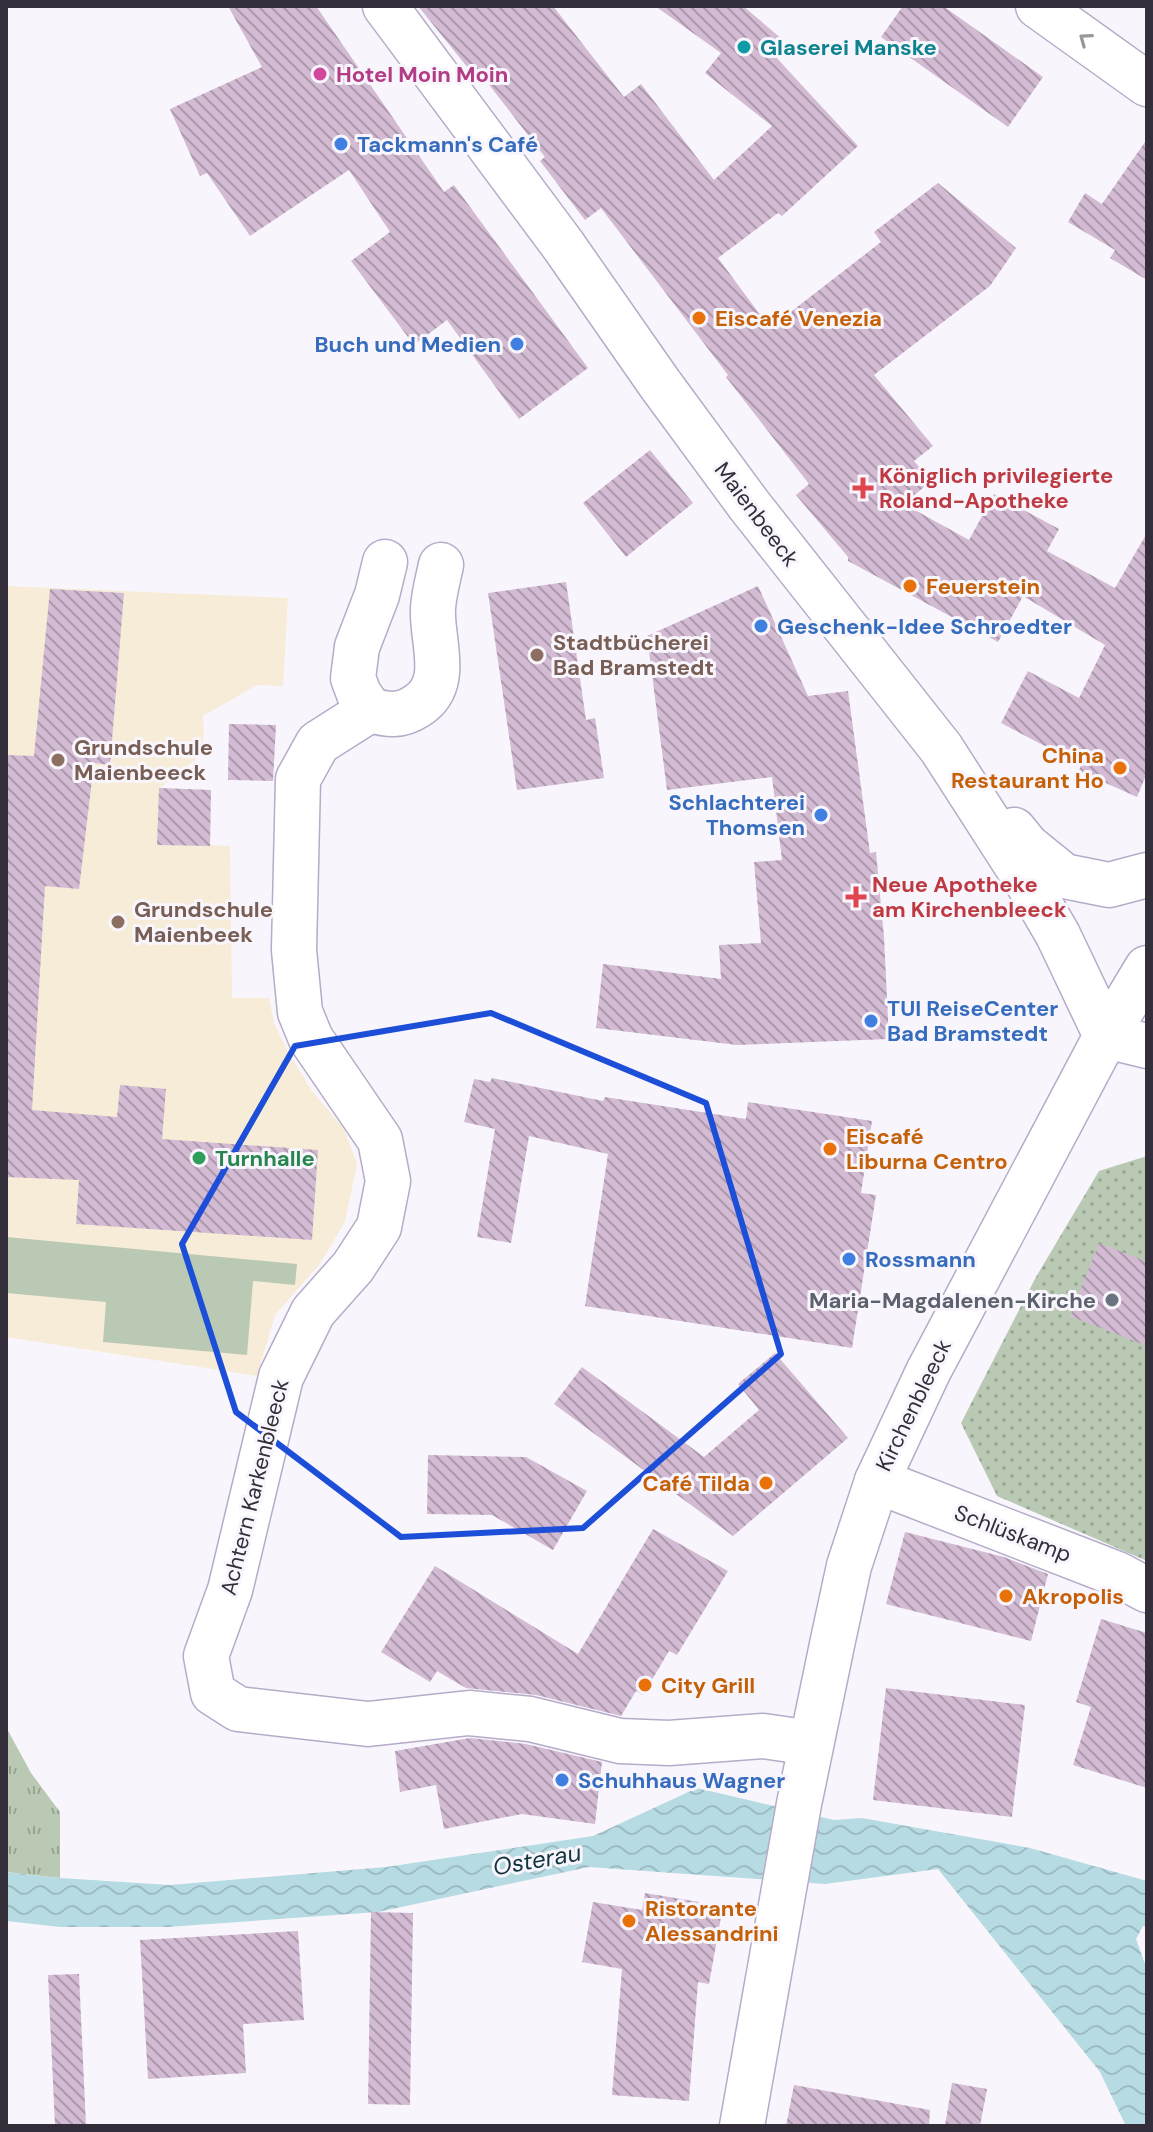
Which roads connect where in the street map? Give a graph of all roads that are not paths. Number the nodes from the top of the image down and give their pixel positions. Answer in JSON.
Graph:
{"nodes":[{"id":1,"x":385,"y":6,"type":"edge"},
{"id":2,"x":1038,"y":6,"type":"edge"},
{"id":3,"x":1139,"y":79,"type":"edge"},
{"id":4,"x":385,"y":562,"type":"dead end"},
{"id":5,"x":441,"y":565,"type":"dead end"},
{"id":6,"x":370,"y":710,"type":"junction"},
{"id":7,"x":941,"y":748,"type":"junction"},
{"id":8,"x":1147,"y":875,"type":"edge"},
{"id":9,"x":1147,"y":968,"type":"edge"},
{"id":10,"x":1126,"y":1041,"type":"edge"},
{"id":11,"x":877,"y":1481,"type":"junction"},
{"id":12,"x":1147,"y":1590,"type":"edge"},
{"id":13,"x":811,"y":1743,"type":"junction"},
{"id":14,"x":742,"y":2126,"type":"edge"}],
"edges":[{"from":1,"to":7,"type":"street","name":"Maienbeeck"},
{"from":3,"to":2,"type":"street","one_way":true},
{"from":4,"to":6,"type":"street"},
{"from":5,"to":6,"type":"street"},
{"from":6,"to":13,"type":"street","name":"Achtern Karkenbleeck"},
{"from":7,"to":8,"type":"street"},
{"from":7,"to":10,"type":"street","name":"Maienbeeck"},
{"from":9,"to":10,"type":"street","name":"Kirchenbleeck"},
{"from":10,"to":11,"type":"street","name":"Kirchenbleeck"},
{"from":11,"to":12,"type":"street","name":"Schlüskamp"},
{"from":11,"to":13,"type":"street","name":"Kirchenbleeck"},
{"from":13,"to":14,"type":"street","name":"Kirchenbleeck"}]}
